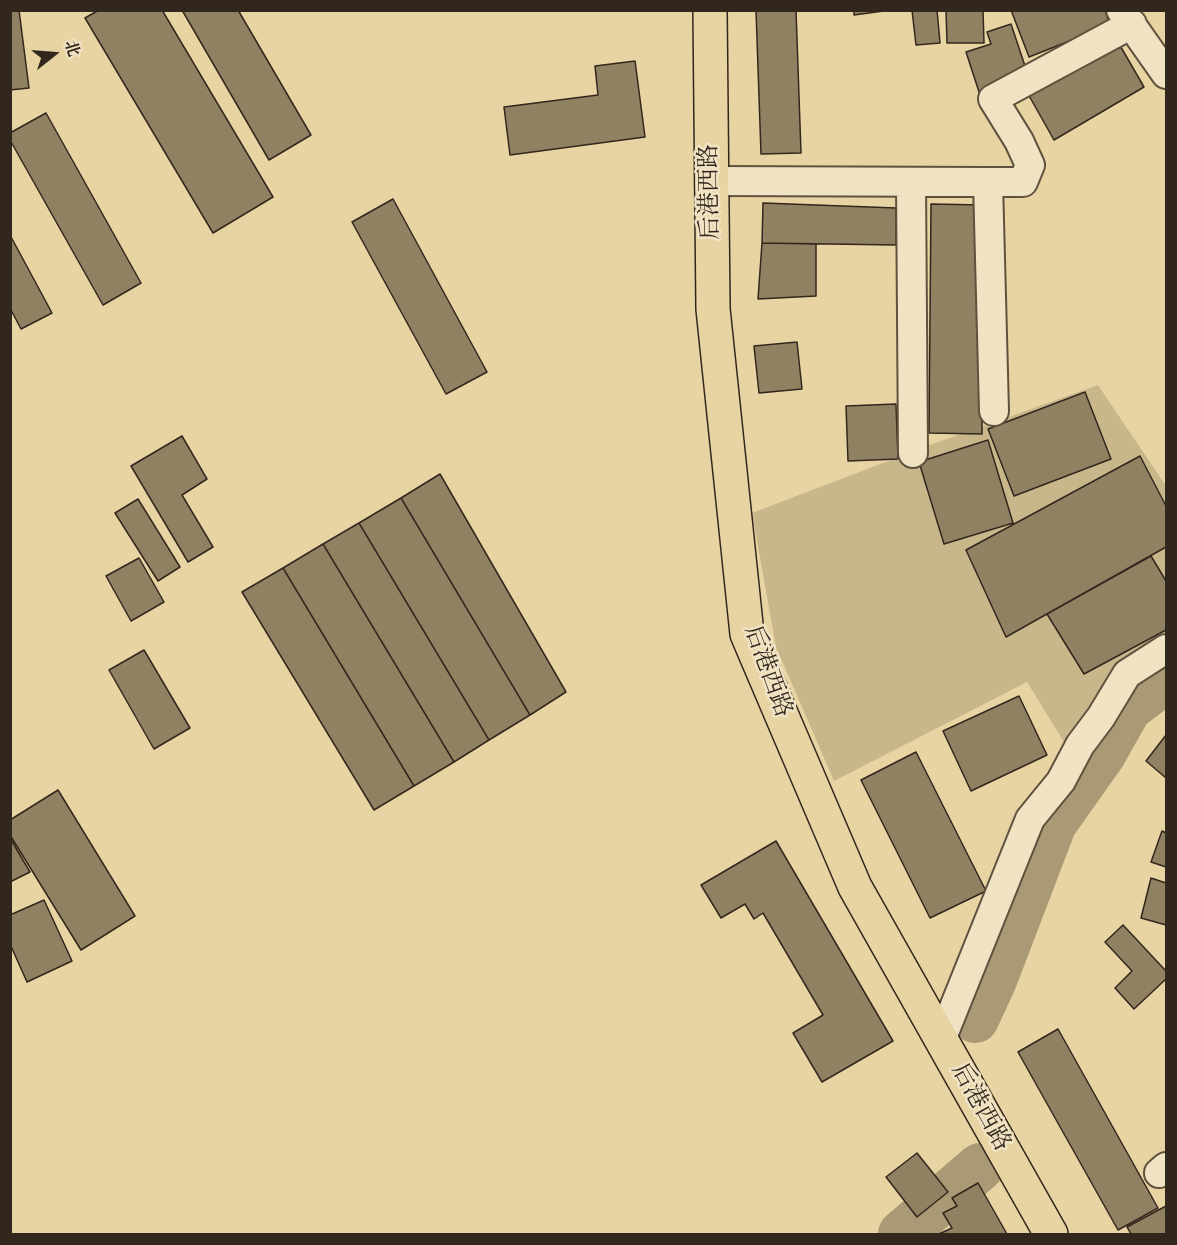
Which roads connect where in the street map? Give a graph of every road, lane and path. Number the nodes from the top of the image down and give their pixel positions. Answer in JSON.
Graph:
{"nodes":[{"id":1,"x":710,"y":10,"type":"edge"},
{"id":2,"x":1127,"y":17,"type":"edge"},
{"id":3,"x":1167,"y":74,"type":"edge"},
{"id":4,"x":712,"y":181,"type":"junction"},
{"id":5,"x":911,"y":182,"type":"junction"},
{"id":6,"x":988,"y":182,"type":"junction"},
{"id":7,"x":994,"y":411,"type":"dead end"},
{"id":8,"x":913,"y":453,"type":"dead end"},
{"id":9,"x":1167,"y":649,"type":"edge"},
{"id":10,"x":941,"y":1040,"type":"junction"},
{"id":11,"x":1051,"y":1234,"type":"edge"}],
"edges":[{"from":1,"to":4,"type":"main road","name":"后港西路"},
{"from":2,"to":3,"type":"street"},
{"from":2,"to":6,"type":"street"},
{"from":4,"to":5,"type":"street"},
{"from":4,"to":10,"type":"main road","name":"后港西路"},
{"from":5,"to":6,"type":"street"},
{"from":5,"to":8,"type":"street"},
{"from":6,"to":7,"type":"street"},
{"from":9,"to":10,"type":"street"},
{"from":10,"to":11,"type":"main road","name":"后港西路"}]}
